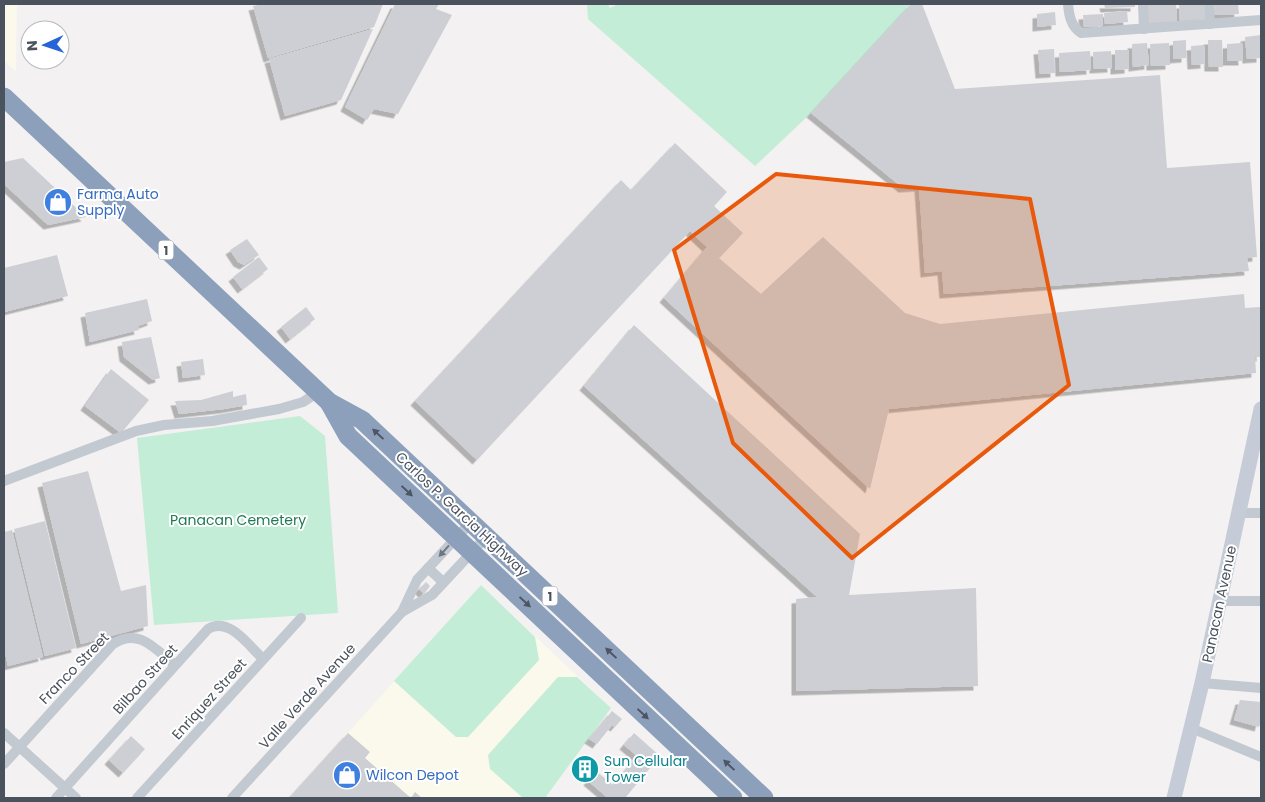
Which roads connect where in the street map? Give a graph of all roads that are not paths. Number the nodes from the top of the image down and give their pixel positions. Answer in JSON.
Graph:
{"nodes":[{"id":1,"x":1068,"y":4,"type":"edge"},
{"id":2,"x":1143,"y":4,"type":"edge"},
{"id":3,"x":1209,"y":4,"type":"edge"},
{"id":4,"x":1261,"y":20,"type":"edge"},
{"id":5,"x":1210,"y":24,"type":"junction"},
{"id":6,"x":1144,"y":29,"type":"junction"},
{"id":7,"x":4,"y":97,"type":"edge"},
{"id":8,"x":324,"y":397,"type":"junction"},
{"id":9,"x":1261,"y":409,"type":"edge"},
{"id":10,"x":4,"y":481,"type":"edge"},
{"id":11,"x":1238,"y":513,"type":"junction"},
{"id":12,"x":1261,"y":513,"type":"edge"},
{"id":13,"x":471,"y":522,"type":"junction"},
{"id":14,"x":486,"y":536,"type":"junction"},
{"id":15,"x":456,"y":537,"type":"junction"},
{"id":16,"x":471,"y":552,"type":"junction"},
{"id":17,"x":428,"y":568,"type":"junction"},
{"id":18,"x":443,"y":582,"type":"junction"},
{"id":19,"x":1219,"y":601,"type":"junction"},
{"id":20,"x":1261,"y":601,"type":"edge"},
{"id":21,"x":402,"y":612,"type":"junction"},
{"id":22,"x":301,"y":618,"type":"dead end"},
{"id":23,"x":263,"y":659,"type":"junction"},
{"id":24,"x":175,"y":665,"type":"junction"},
{"id":25,"x":1202,"y":683,"type":"junction"},
{"id":26,"x":1261,"y":688,"type":"edge"},
{"id":27,"x":1191,"y":728,"type":"junction"},
{"id":28,"x":4,"y":733,"type":"edge"},
{"id":29,"x":19,"y":747,"type":"junction"},
{"id":30,"x":1261,"y":757,"type":"edge"},
{"id":31,"x":4,"y":764,"type":"edge"},
{"id":32,"x":65,"y":788,"type":"junction"},
{"id":33,"x":56,"y":798,"type":"edge"},
{"id":34,"x":76,"y":798,"type":"edge"},
{"id":35,"x":137,"y":798,"type":"edge"},
{"id":36,"x":232,"y":798,"type":"edge"},
{"id":37,"x":733,"y":798,"type":"edge"},
{"id":38,"x":764,"y":798,"type":"edge"},
{"id":39,"x":1174,"y":798,"type":"edge"}],
"edges":[{"from":1,"to":6,"type":"street"},
{"from":2,"to":6,"type":"street"},
{"from":3,"to":5,"type":"street"},
{"from":4,"to":5,"type":"street"},
{"from":5,"to":6,"type":"street"},
{"from":7,"to":8,"type":"highway","name":"Carlos P. Garcia Highway","number":"1"},
{"from":8,"to":10,"type":"street"},
{"from":13,"to":8,"type":"highway","name":"Carlos P. Garcia Highway","number":"1","one_way":true},
{"from":8,"to":15,"type":"highway","name":"Carlos P. Garcia Highway","number":"1","one_way":true},
{"from":9,"to":11,"type":"street","name":"Panacan Avenue"},
{"from":11,"to":12,"type":"street"},
{"from":11,"to":19,"type":"street","name":"Panacan Avenue"},
{"from":13,"to":14,"type":"highway","name":"Carlos P. Garcia Highway","number":"1"},
{"from":13,"to":15,"type":"street","name":"Valle Verde Avenue"},
{"from":14,"to":16,"type":"street","name":"Valle Verde Avenue"},
{"from":38,"to":14,"type":"highway","name":"Carlos P. Garcia Highway","number":"1","one_way":true},
{"from":15,"to":16,"type":"highway","name":"Carlos P. Garcia Highway","number":"1"},
{"from":15,"to":17,"type":"street","name":"Valle Verde Avenue","one_way":true},
{"from":16,"to":18,"type":"street","name":"Valle Verde Avenue"},
{"from":16,"to":37,"type":"highway","name":"Carlos P. Garcia Highway","number":"1","one_way":true},
{"from":17,"to":18,"type":"street"},
{"from":17,"to":21,"type":"street","name":"Valle Verde Avenue"},
{"from":18,"to":21,"type":"street","name":"Valle Verde Avenue"},
{"from":19,"to":20,"type":"street"},
{"from":19,"to":25,"type":"street","name":"Panacan Avenue"},
{"from":21,"to":36,"type":"street","name":"Valle Verde Avenue"},
{"from":22,"to":23,"type":"street","name":"Enriquez Street"},
{"from":23,"to":24,"type":"street","name":"Bilbao Street"},
{"from":23,"to":35,"type":"street","name":"Enriquez Street"},
{"from":24,"to":29,"type":"street","name":"Franco Street"},
{"from":24,"to":32,"type":"street","name":"Bilbao Street"},
{"from":25,"to":26,"type":"street"},
{"from":25,"to":27,"type":"street","name":"Panacan Avenue"},
{"from":27,"to":30,"type":"street"},
{"from":27,"to":39,"type":"street","name":"Panacan Avenue"},
{"from":28,"to":29,"type":"street"},
{"from":29,"to":31,"type":"street","name":"Franco Street"},
{"from":29,"to":32,"type":"street"},
{"from":32,"to":33,"type":"street","name":"Bilbao Street"},
{"from":32,"to":34,"type":"street"}]}
